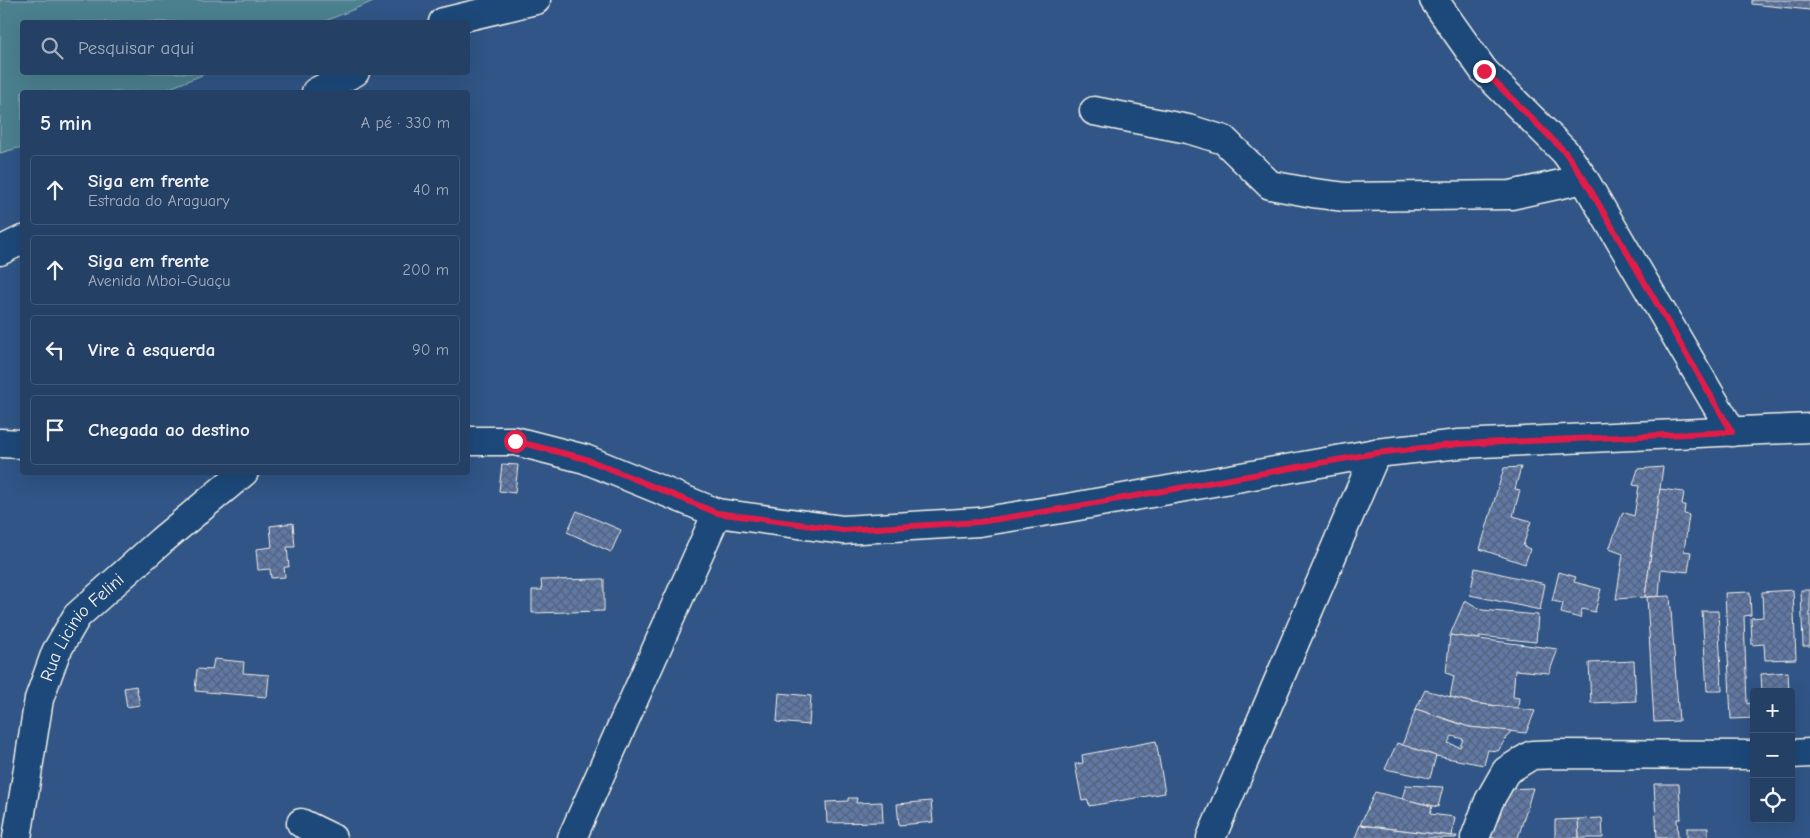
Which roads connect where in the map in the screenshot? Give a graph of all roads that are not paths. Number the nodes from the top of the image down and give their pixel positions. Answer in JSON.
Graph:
{"nodes":[{"id":1,"x":536,"y":0,"type":"edge"},
{"id":2,"x":1434,"y":0,"type":"edge"},
{"id":3,"x":451,"y":20,"type":"edge"},
{"id":4,"x":349,"y":75,"type":"edge"},
{"id":5,"x":320,"y":90,"type":"edge"},
{"id":6,"x":1094,"y":111,"type":"dead end"},
{"id":7,"x":1584,"y":179,"type":"junction"},
{"id":8,"x":20,"y":241,"type":"edge"},
{"id":9,"x":0,"y":251,"type":"edge"},
{"id":10,"x":1810,"y":428,"type":"edge"},
{"id":11,"x":1732,"y":432,"type":"junction"},
{"id":12,"x":470,"y":441,"type":"edge"},
{"id":13,"x":0,"y":443,"type":"edge"},
{"id":14,"x":20,"y":444,"type":"edge"},
{"id":15,"x":1376,"y":453,"type":"junction"},
{"id":16,"x":240,"y":475,"type":"edge"},
{"id":17,"x":717,"y":513,"type":"junction"},
{"id":18,"x":1810,"y":753,"type":"edge"},
{"id":19,"x":1795,"y":754,"type":"edge"},
{"id":20,"x":1750,"y":755,"type":"edge"},
{"id":21,"x":301,"y":823,"type":"dead end"},
{"id":22,"x":17,"y":838,"type":"edge"},
{"id":23,"x":332,"y":838,"type":"edge"},
{"id":24,"x":572,"y":838,"type":"edge"},
{"id":25,"x":1211,"y":838,"type":"edge"},
{"id":26,"x":1475,"y":838,"type":"edge"}],
"edges":[{"from":1,"to":3,"type":"street"},
{"from":2,"to":7,"type":"street"},
{"from":4,"to":5,"type":"street"},
{"from":6,"to":7,"type":"street"},
{"from":7,"to":11,"type":"street"},
{"from":8,"to":9,"type":"street"},
{"from":10,"to":11,"type":"street"},
{"from":11,"to":15,"type":"street"},
{"from":12,"to":17,"type":"street"},
{"from":13,"to":14,"type":"street"},
{"from":15,"to":17,"type":"street"},
{"from":15,"to":25,"type":"street"},
{"from":16,"to":22,"type":"street","name":"Rua Licinio Felini"},
{"from":17,"to":24,"type":"street"},
{"from":18,"to":19,"type":"street"},
{"from":20,"to":26,"type":"street"},
{"from":21,"to":23,"type":"street"}]}
